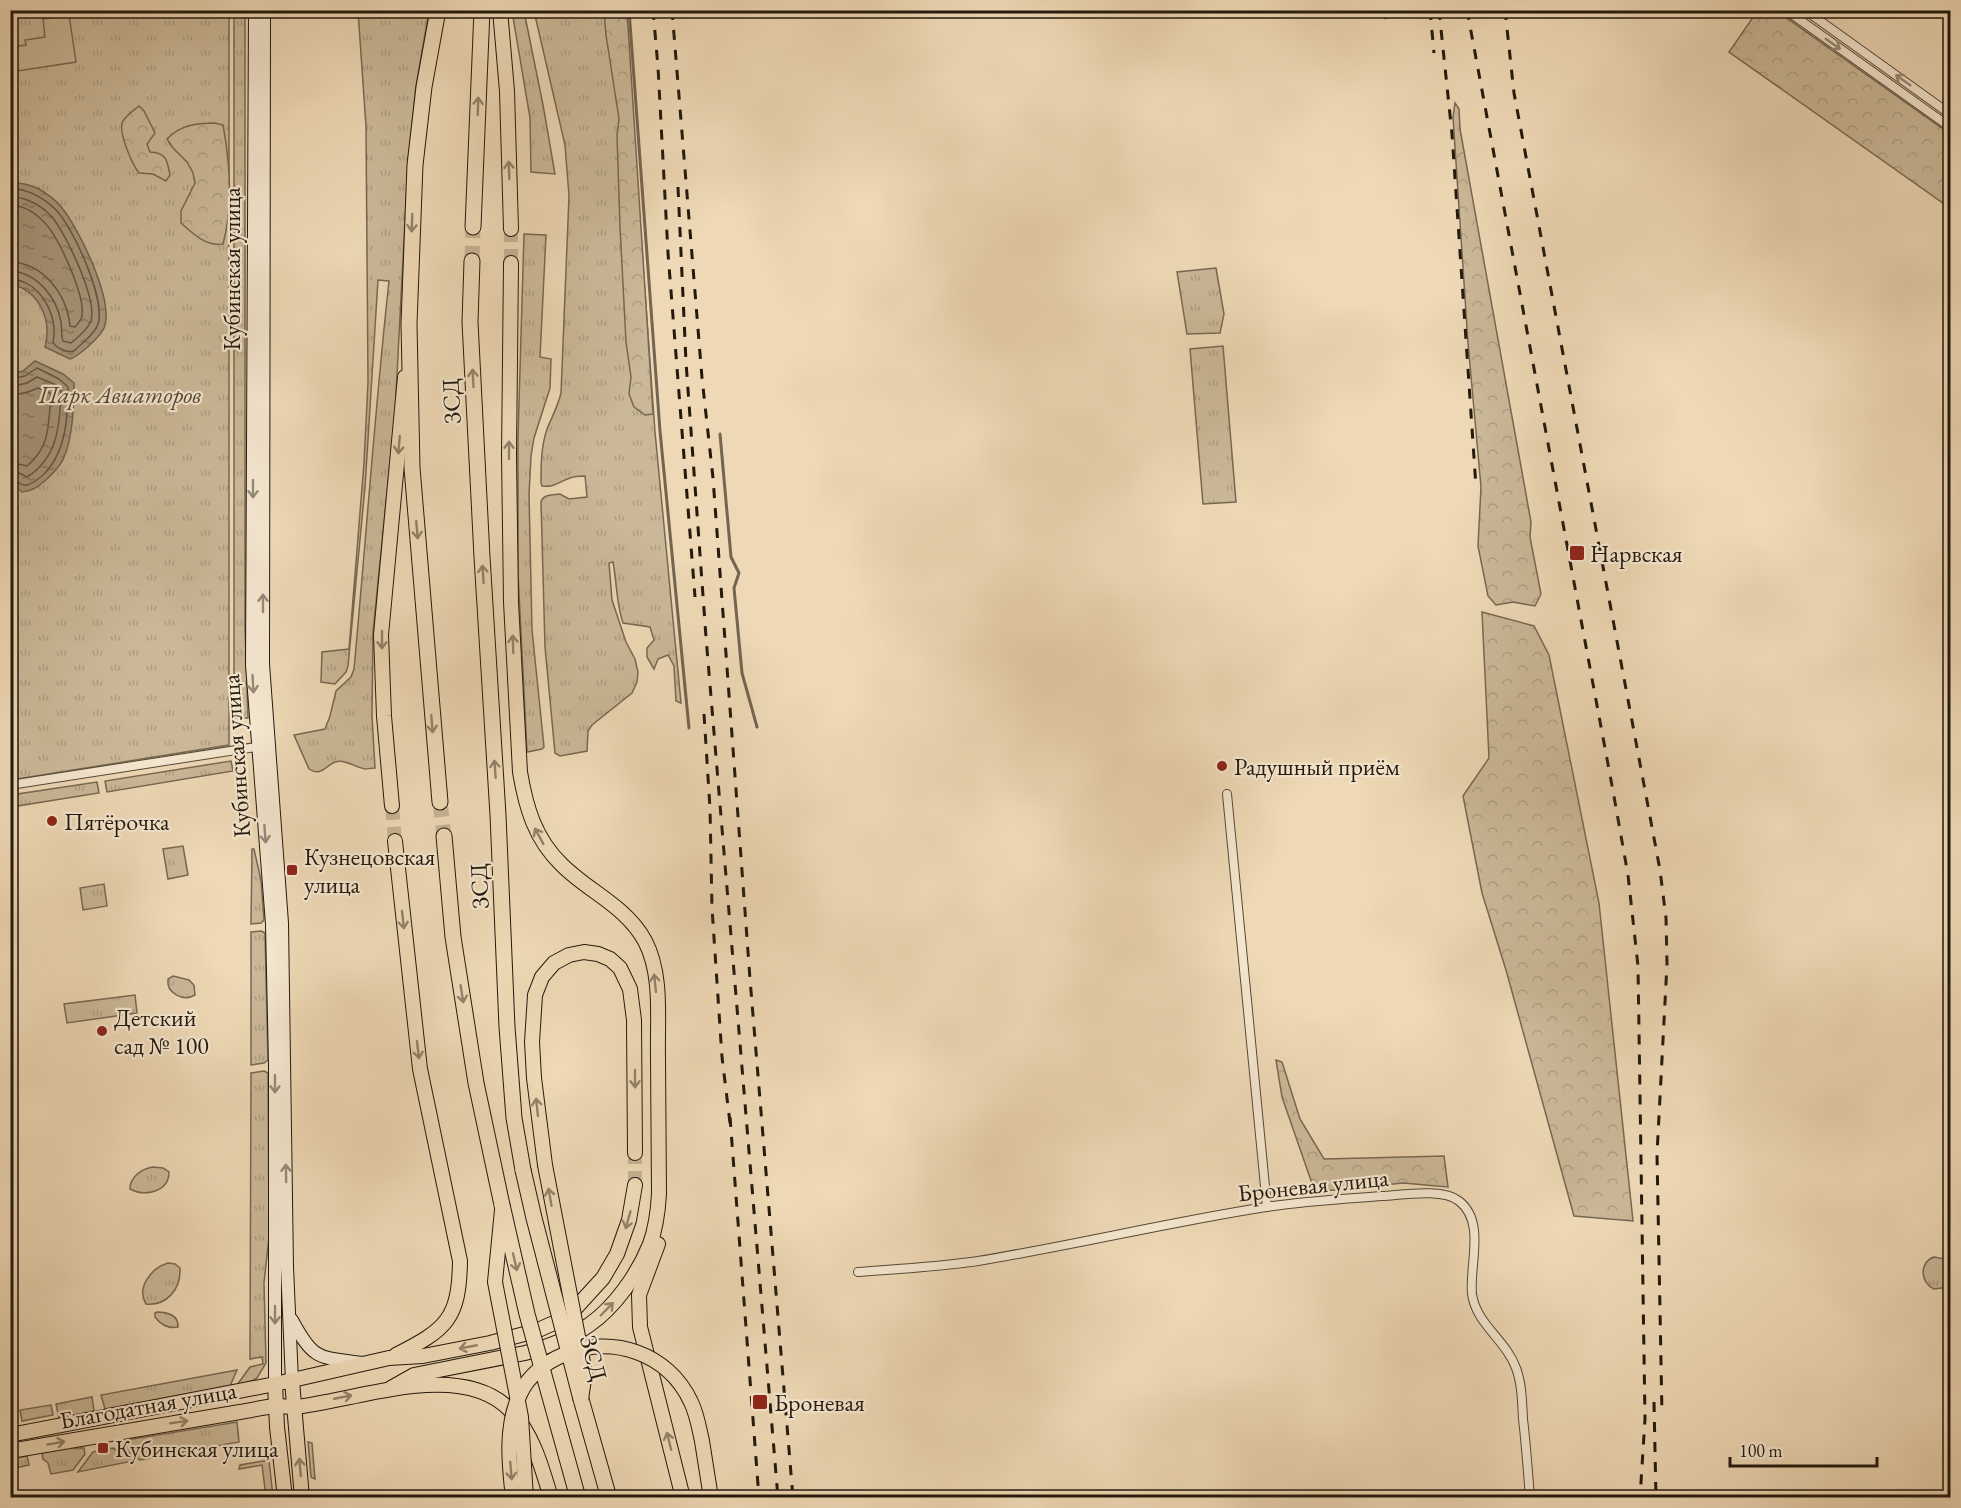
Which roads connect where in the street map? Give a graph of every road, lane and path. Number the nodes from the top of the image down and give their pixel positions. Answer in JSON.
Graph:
{"nodes":[{"id":1,"x":255,"y":10,"type":"edge"},
{"id":2,"x":264,"y":10,"type":"edge"},
{"id":3,"x":438,"y":10,"type":"edge"},
{"id":4,"x":482,"y":10,"type":"edge"},
{"id":5,"x":500,"y":10,"type":"edge"},
{"id":6,"x":1786,"y":10,"type":"edge"},
{"id":7,"x":1805,"y":10,"type":"edge"},
{"id":8,"x":1950,"y":114,"type":"edge"},
{"id":9,"x":1950,"y":127,"type":"edge"},
{"id":10,"x":473,"y":227,"type":"tunnel mouth"},
{"id":11,"x":511,"y":229,"type":"tunnel mouth"},
{"id":12,"x":472,"y":261,"type":"tunnel mouth"},
{"id":13,"x":511,"y":263,"type":"tunnel mouth"},
{"id":14,"x":409,"y":324,"type":"junction"},
{"id":15,"x":263,"y":746,"type":"junction"},
{"id":16,"x":10,"y":785,"type":"edge"},
{"id":17,"x":1227,"y":794,"type":"dead end"},
{"id":18,"x":440,"y":802,"type":"tunnel mouth"},
{"id":19,"x":392,"y":806,"type":"tunnel mouth"},
{"id":20,"x":444,"y":836,"type":"tunnel mouth"},
{"id":21,"x":395,"y":841,"type":"tunnel mouth"},
{"id":22,"x":657,"y":1017,"type":"junction"},
{"id":23,"x":635,"y":1153,"type":"tunnel mouth"},
{"id":24,"x":635,"y":1185,"type":"tunnel mouth"},
{"id":25,"x":502,"y":1205,"type":"junction"},
{"id":26,"x":1268,"y":1207,"type":"junction"},
{"id":27,"x":858,"y":1272,"type":"dead end"},
{"id":28,"x":290,"y":1316,"type":"junction"},
{"id":29,"x":389,"y":1358,"type":"junction"},
{"id":30,"x":364,"y":1363,"type":"junction"},
{"id":31,"x":292,"y":1381,"type":"junction"},
{"id":32,"x":275,"y":1384,"type":"junction"},
{"id":33,"x":391,"y":1388,"type":"junction"},
{"id":34,"x":581,"y":1399,"type":"junction"},
{"id":35,"x":276,"y":1406,"type":"junction"},
{"id":36,"x":294,"y":1407,"type":"junction"},
{"id":37,"x":10,"y":1435,"type":"edge"},
{"id":38,"x":10,"y":1451,"type":"edge"},
{"id":39,"x":285,"y":1497,"type":"edge"},
{"id":40,"x":302,"y":1497,"type":"edge"},
{"id":41,"x":513,"y":1497,"type":"edge"},
{"id":42,"x":526,"y":1497,"type":"edge"},
{"id":43,"x":551,"y":1497,"type":"edge"},
{"id":44,"x":578,"y":1497,"type":"edge"},
{"id":45,"x":609,"y":1497,"type":"edge"},
{"id":46,"x":684,"y":1497,"type":"edge"},
{"id":47,"x":711,"y":1497,"type":"edge"},
{"id":48,"x":1530,"y":1497,"type":"edge"}],
"edges":[{"from":1,"to":15,"type":"main road","name":"Кубинская улица","one_way":true},
{"from":15,"to":2,"type":"main road","name":"Кубинская улица","one_way":true},
{"from":3,"to":14,"type":"highway","name":"ЗСД","one_way":true},
{"from":10,"to":4,"type":"highway","one_way":true},
{"from":11,"to":5,"type":"main road","one_way":true},
{"from":6,"to":9,"type":"street","one_way":true},
{"from":8,"to":7,"type":"street","one_way":true},
{"from":34,"to":12,"type":"highway","name":"ЗСД","one_way":true,"bridge":true},
{"from":22,"to":13,"type":"main road","one_way":true},
{"from":14,"to":18,"type":"highway","name":"ЗСД","one_way":true},
{"from":14,"to":19,"type":"main road","one_way":true},
{"from":15,"to":16,"type":"street"},
{"from":28,"to":15,"type":"main road","name":"Кубинская улица","one_way":true},
{"from":15,"to":32,"type":"main road","name":"Кубинская улица","one_way":true},
{"from":17,"to":26,"type":"street"},
{"from":20,"to":25,"type":"highway","name":"ЗСД","one_way":true},
{"from":21,"to":29,"type":"main road","one_way":true},
{"from":33,"to":22,"type":"main road","one_way":true},
{"from":46,"to":22,"type":"main road","one_way":true},
{"from":34,"to":23,"type":"main road","one_way":true,"bridge":true},
{"from":24,"to":29,"type":"main road","one_way":true},
{"from":25,"to":42,"type":"main road","bridge":true},
{"from":25,"to":44,"type":"highway","name":"ЗСД","one_way":true,"bridge":true},
{"from":26,"to":27,"type":"street","name":"Броневая улица"},
{"from":26,"to":48,"type":"street","name":"Броневая улица"},
{"from":28,"to":30,"type":"main road"},
{"from":28,"to":31,"type":"main road","name":"Кубинская улица"},
{"from":29,"to":30,"type":"main road","name":"Благодатная улица"},
{"from":30,"to":31,"type":"main road","name":"Благодатная улица"},
{"from":31,"to":32,"type":"main road","name":"Благодатная улица"},
{"from":31,"to":36,"type":"main road","name":"Кубинская улица"},
{"from":32,"to":35,"type":"main road","name":"Кубинская улица"},
{"from":32,"to":37,"type":"main road","name":"Благодатная улица"},
{"from":36,"to":33,"type":"main road","name":"Благодатная улица","one_way":true},
{"from":33,"to":43,"type":"main road"},
{"from":34,"to":45,"type":"highway","name":"ЗСД"},
{"from":35,"to":36,"type":"main road","name":"Благодатная улица"},
{"from":38,"to":35,"type":"main road","name":"Благодатная улица","one_way":true},
{"from":35,"to":39,"type":"main road","name":"Кубинская улица"},
{"from":40,"to":36,"type":"main road","name":"Кубинская улица","one_way":true},
{"from":47,"to":41,"type":"main road","one_way":true,"bridge":true}]}
